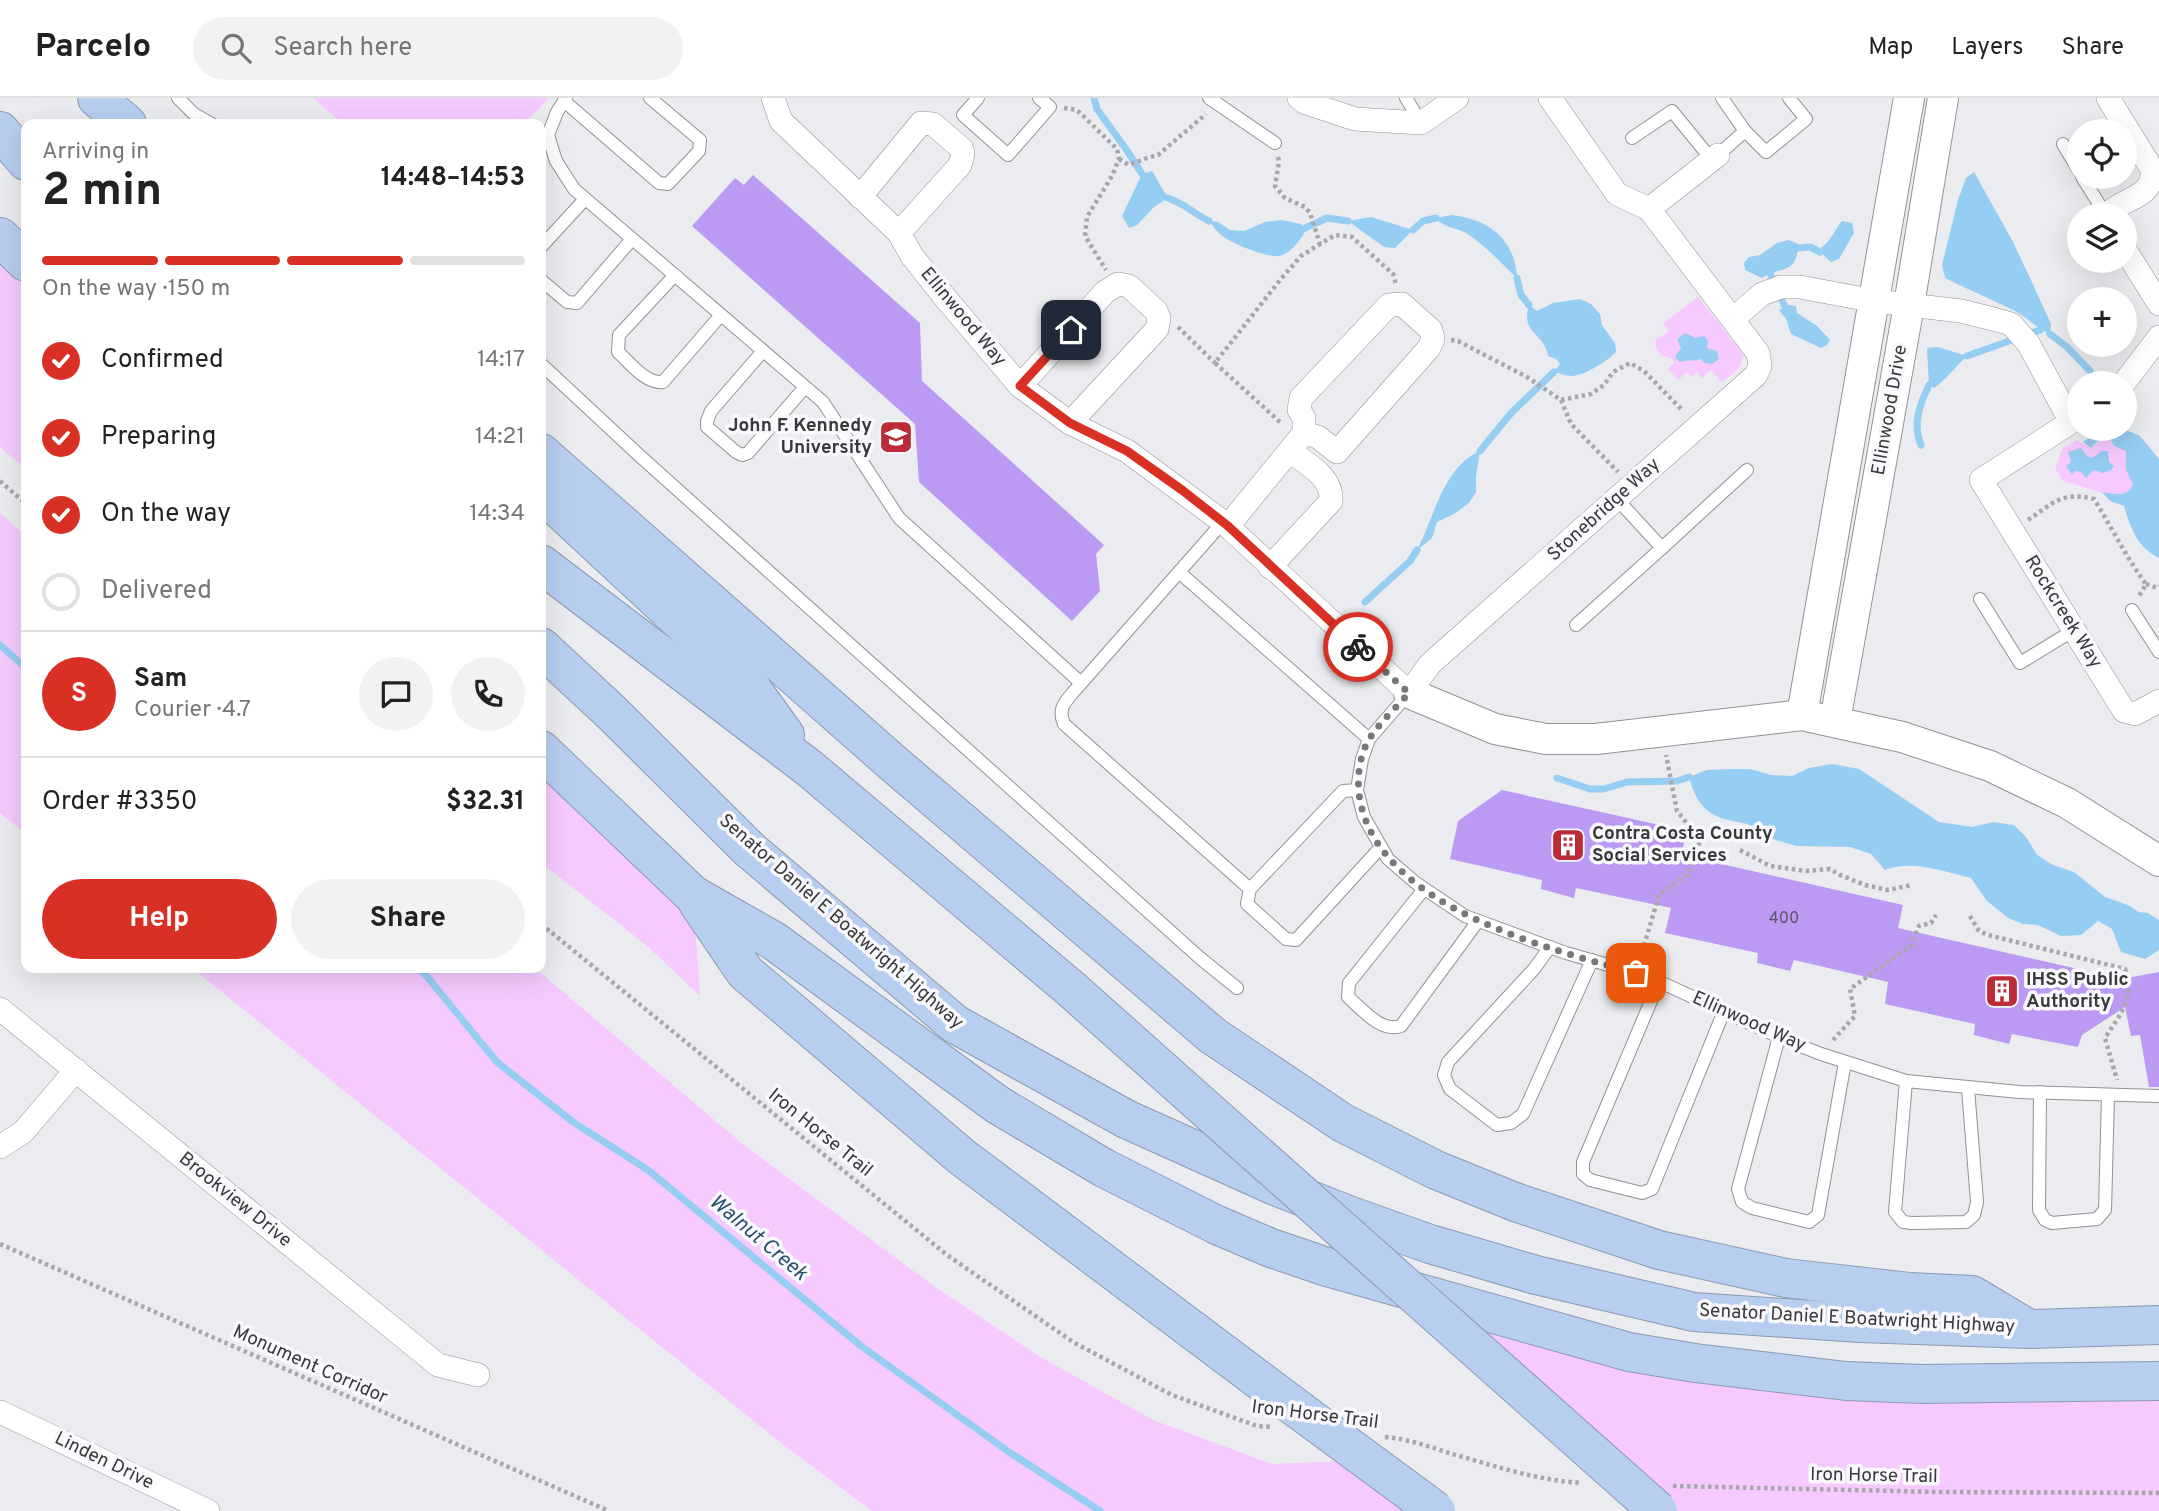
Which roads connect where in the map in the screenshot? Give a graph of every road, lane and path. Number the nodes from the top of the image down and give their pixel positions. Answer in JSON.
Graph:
{"nodes":[{"id":1,"x":178,"y":98,"type":"edge"},
{"id":2,"x":650,"y":98,"type":"edge"},
{"id":3,"x":773,"y":98,"type":"edge"},
{"id":4,"x":978,"y":98,"type":"edge"},
{"id":5,"x":1039,"y":98,"type":"edge"},
{"id":6,"x":1299,"y":98,"type":"edge"},
{"id":7,"x":1406,"y":98,"type":"edge"},
{"id":8,"x":1457,"y":98,"type":"edge"},
{"id":9,"x":1550,"y":98,"type":"edge"},
{"id":10,"x":1722,"y":98,"type":"edge"},
{"id":11,"x":1789,"y":98,"type":"edge"},
{"id":12,"x":1909,"y":98,"type":"edge"},
{"id":13,"x":1943,"y":98,"type":"edge"},
{"id":14,"x":2108,"y":98,"type":"edge"},
{"id":15,"x":565,"y":99,"type":"edge"},
{"id":16,"x":1213,"y":101,"type":"edge"},
{"id":17,"x":0,"y":107,"type":"edge"},
{"id":18,"x":1050,"y":107,"type":"junction"},
{"id":19,"x":203,"y":119,"type":"edge"},
{"id":20,"x":1421,"y":122,"type":"junction"},
{"id":21,"x":21,"y":123,"type":"edge"},
{"id":22,"x":0,"y":131,"type":"edge"},
{"id":23,"x":1745,"y":131,"type":"junction"},
{"id":24,"x":985,"y":134,"type":"junction"},
{"id":25,"x":1632,"y":138,"type":"dead end"},
{"id":26,"x":1275,"y":143,"type":"joint"},
{"id":27,"x":2063,"y":144,"type":"dead end"},
{"id":28,"x":546,"y":151,"type":"edge"},
{"id":29,"x":2067,"y":151,"type":"edge"},
{"id":30,"x":21,"y":155,"type":"edge"},
{"id":31,"x":1715,"y":157,"type":"junction"},
{"id":32,"x":0,"y":159,"type":"edge"},
{"id":33,"x":1119,"y":159,"type":"junction"},
{"id":34,"x":960,"y":165,"type":"junction"},
{"id":35,"x":21,"y":173,"type":"edge"},
{"id":36,"x":860,"y":197,"type":"junction"},
{"id":37,"x":585,"y":199,"type":"junction"},
{"id":38,"x":2122,"y":203,"type":"edge"},
{"id":39,"x":1649,"y":209,"type":"junction"},
{"id":40,"x":899,"y":233,"type":"junction"},
{"id":41,"x":0,"y":237,"type":"edge"},
{"id":42,"x":632,"y":239,"type":"junction"},
{"id":43,"x":546,"y":242,"type":"edge"},
{"id":44,"x":1320,"y":244,"type":"junction"},
{"id":45,"x":21,"y":257,"type":"edge"},
{"id":46,"x":2137,"y":269,"type":"edge"},
{"id":47,"x":674,"y":275,"type":"junction"},
{"id":48,"x":546,"y":284,"type":"edge"},
{"id":49,"x":1118,"y":284,"type":"junction"},
{"id":50,"x":1875,"y":301,"type":"junction"},
{"id":51,"x":1402,"y":304,"type":"junction"},
{"id":52,"x":1909,"y":304,"type":"junction"},
{"id":53,"x":2159,"y":304,"type":"edge"},
{"id":54,"x":721,"y":315,"type":"junction"},
{"id":55,"x":1159,"y":318,"type":"junction"},
{"id":56,"x":1733,"y":319,"type":"junction"},
{"id":57,"x":2159,"y":337,"type":"edge"},
{"id":58,"x":1433,"y":339,"type":"junction"},
{"id":59,"x":763,"y":351,"type":"junction"},
{"id":60,"x":1215,"y":363,"type":"junction"},
{"id":61,"x":546,"y":369,"type":"edge"},
{"id":62,"x":2133,"y":371,"type":"edge"},
{"id":63,"x":1020,"y":386,"type":"junction"},
{"id":64,"x":805,"y":387,"type":"junction"},
{"id":65,"x":1561,"y":400,"type":"junction"},
{"id":66,"x":2067,"y":407,"type":"edge"},
{"id":67,"x":1070,"y":423,"type":"junction"},
{"id":68,"x":2067,"y":425,"type":"edge"},
{"id":69,"x":1698,"y":426,"type":"junction"},
{"id":70,"x":1298,"y":441,"type":"junction"},
{"id":71,"x":546,"y":457,"type":"edge"},
{"id":72,"x":1747,"y":470,"type":"dead end"},
{"id":73,"x":0,"y":481,"type":"edge"},
{"id":74,"x":1624,"y":492,"type":"junction"},
{"id":75,"x":546,"y":497,"type":"edge"},
{"id":76,"x":21,"y":500,"type":"edge"},
{"id":77,"x":1225,"y":524,"type":"junction"},
{"id":78,"x":2012,"y":530,"type":"junction"},
{"id":79,"x":1662,"y":548,"type":"junction"},
{"id":80,"x":1270,"y":567,"type":"junction"},
{"id":81,"x":546,"y":568,"type":"edge"},
{"id":82,"x":1179,"y":572,"type":"junction"},
{"id":83,"x":2146,"y":584,"type":"junction"},
{"id":84,"x":2159,"y":586,"type":"edge"},
{"id":85,"x":1980,"y":599,"type":"dead end"},
{"id":86,"x":2132,"y":610,"type":"joint"},
{"id":87,"x":1576,"y":625,"type":"dead end"},
{"id":88,"x":2074,"y":630,"type":"junction"},
{"id":89,"x":546,"y":652,"type":"edge"},
{"id":90,"x":2159,"y":652,"type":"edge"},
{"id":91,"x":1081,"y":684,"type":"junction"},
{"id":92,"x":1409,"y":693,"type":"junction"},
{"id":93,"x":2159,"y":701,"type":"edge"},
{"id":94,"x":1802,"y":715,"type":"junction"},
{"id":95,"x":1835,"y":721,"type":"junction"},
{"id":96,"x":1369,"y":739,"type":"junction"},
{"id":97,"x":546,"y":756,"type":"edge"},
{"id":98,"x":809,"y":768,"type":"junction"},
{"id":99,"x":1669,"y":775,"type":"dead end"},
{"id":100,"x":1357,"y":790,"type":"junction"},
{"id":101,"x":1381,"y":847,"type":"junction"},
{"id":102,"x":1740,"y":850,"type":"dead end"},
{"id":103,"x":2159,"y":861,"type":"edge"},
{"id":104,"x":1912,"y":885,"type":"dead end"},
{"id":105,"x":1250,"y":889,"type":"junction"},
{"id":106,"x":1424,"y":889,"type":"junction"},
{"id":107,"x":693,"y":895,"type":"junction"},
{"id":108,"x":1936,"y":915,"type":"dead end"},
{"id":109,"x":1970,"y":916,"type":"dead end"},
{"id":110,"x":1478,"y":921,"type":"junction"},
{"id":111,"x":546,"y":927,"type":"edge"},
{"id":112,"x":1550,"y":947,"type":"junction"},
{"id":113,"x":1592,"y":960,"type":"junction"},
{"id":114,"x":1636,"y":973,"type":"junction"},
{"id":115,"x":1658,"y":982,"type":"junction"},
{"id":116,"x":1237,"y":988,"type":"dead end"},
{"id":117,"x":0,"y":1009,"type":"edge"},
{"id":118,"x":1724,"y":1011,"type":"junction"},
{"id":119,"x":1779,"y":1037,"type":"junction"},
{"id":120,"x":1821,"y":1054,"type":"junction"},
{"id":121,"x":1845,"y":1062,"type":"junction"},
{"id":122,"x":76,"y":1070,"type":"junction"},
{"id":123,"x":1906,"y":1081,"type":"junction"},
{"id":124,"x":1968,"y":1087,"type":"junction"},
{"id":125,"x":2039,"y":1093,"type":"junction"},
{"id":126,"x":2115,"y":1095,"type":"junction"},
{"id":127,"x":2159,"y":1096,"type":"edge"},
{"id":128,"x":0,"y":1147,"type":"edge"},
{"id":129,"x":0,"y":1244,"type":"edge"},
{"id":130,"x":2159,"y":1325,"type":"edge"},
{"id":131,"x":2029,"y":1328,"type":"junction"},
{"id":132,"x":478,"y":1375,"type":"dead end"},
{"id":133,"x":2159,"y":1381,"type":"edge"},
{"id":134,"x":0,"y":1412,"type":"edge"},
{"id":135,"x":1291,"y":1419,"type":"junction"},
{"id":136,"x":1376,"y":1436,"type":"dead end"},
{"id":137,"x":1584,"y":1483,"type":"dead end"},
{"id":138,"x":2159,"y":1493,"type":"edge"},
{"id":139,"x":1664,"y":1499,"type":"edge"},
{"id":140,"x":208,"y":1511,"type":"edge"},
{"id":141,"x":609,"y":1511,"type":"edge"},
{"id":142,"x":1436,"y":1511,"type":"edge"}],
"edges":[{"from":1,"to":19,"type":"lane"},
{"from":2,"to":15,"type":"lane"},
{"from":3,"to":36,"type":"street","name":"Ellinwood Way"},
{"from":4,"to":24,"type":"lane"},
{"from":5,"to":18,"type":"lane"},
{"from":6,"to":20,"type":"street"},
{"from":7,"to":20,"type":"lane"},
{"from":8,"to":20,"type":"street"},
{"from":9,"to":39,"type":"street","name":"Stonebridge Way"},
{"from":10,"to":23,"type":"lane"},
{"from":11,"to":23,"type":"lane"},
{"from":12,"to":50,"type":"street","name":"Ellinwood Drive"},
{"from":13,"to":52,"type":"street","name":"Ellinwood Drive"},
{"from":14,"to":38,"type":"street"},
{"from":15,"to":28,"type":"lane"},
{"from":16,"to":26,"type":"lane"},
{"from":16,"to":33,"type":"path"},
{"from":17,"to":21,"type":"highway"},
{"from":18,"to":24,"type":"lane"},
{"from":18,"to":33,"type":"path"},
{"from":22,"to":30,"type":"highway"},
{"from":23,"to":31,"type":"lane"},
{"from":24,"to":34,"type":"lane"},
{"from":25,"to":31,"type":"lane"},
{"from":26,"to":44,"type":"path"},
{"from":27,"to":29,"type":"lane"},
{"from":28,"to":37,"type":"lane"},
{"from":31,"to":39,"type":"street"},
{"from":32,"to":35,"type":"highway"},
{"from":33,"to":49,"type":"path"},
{"from":34,"to":36,"type":"street"},
{"from":34,"to":40,"type":"street"},
{"from":36,"to":40,"type":"street","name":"Ellinwood Way"},
{"from":37,"to":42,"type":"lane"},
{"from":37,"to":43,"type":"lane"},
{"from":39,"to":56,"type":"street","name":"Stonebridge Way"},
{"from":40,"to":63,"type":"street","name":"Ellinwood Way"},
{"from":41,"to":45,"type":"highway"},
{"from":42,"to":47,"type":"lane"},
{"from":42,"to":48,"type":"lane"},
{"from":44,"to":51,"type":"path"},
{"from":44,"to":60,"type":"path"},
{"from":46,"to":53,"type":"street"},
{"from":47,"to":54,"type":"lane"},
{"from":47,"to":54,"type":"lane"},
{"from":49,"to":55,"type":"street"},
{"from":49,"to":63,"type":"street"},
{"from":50,"to":52,"type":"street"},
{"from":50,"to":56,"type":"street"},
{"from":50,"to":94,"type":"street","name":"Ellinwood Drive"},
{"from":51,"to":58,"type":"street"},
{"from":51,"to":70,"type":"street"},
{"from":52,"to":66,"type":"street"},
{"from":52,"to":95,"type":"street","name":"Ellinwood Drive"},
{"from":54,"to":59,"type":"lane"},
{"from":55,"to":60,"type":"path"},
{"from":55,"to":67,"type":"street"},
{"from":56,"to":69,"type":"street","name":"Stonebridge Way"},
{"from":57,"to":62,"type":"street"},
{"from":58,"to":65,"type":"path"},
{"from":58,"to":70,"type":"street"},
{"from":59,"to":64,"type":"lane"},
{"from":59,"to":64,"type":"lane"},
{"from":60,"to":70,"type":"path"},
{"from":61,"to":116,"type":"lane"},
{"from":63,"to":67,"type":"street","name":"Ellinwood Way"},
{"from":64,"to":91,"type":"lane"},
{"from":65,"to":69,"type":"path"},
{"from":65,"to":74,"type":"path"},
{"from":67,"to":77,"type":"street","name":"Ellinwood Way"},
{"from":68,"to":78,"type":"street","name":"Rockcreek Way"},
{"from":69,"to":74,"type":"street","name":"Stonebridge Way"},
{"from":70,"to":77,"type":"street"},
{"from":70,"to":80,"type":"street"},
{"from":71,"to":131,"type":"highway"},
{"from":72,"to":79,"type":"lane"},
{"from":73,"to":76,"type":"path"},
{"from":74,"to":79,"type":"lane"},
{"from":74,"to":92,"type":"street","name":"Stonebridge Way"},
{"from":75,"to":98,"type":"highway"},
{"from":77,"to":80,"type":"street","name":"Ellinwood Way"},
{"from":77,"to":82,"type":"lane"},
{"from":78,"to":83,"type":"path"},
{"from":78,"to":88,"type":"street","name":"Rockcreek Way"},
{"from":79,"to":87,"type":"lane"},
{"from":80,"to":92,"type":"street","name":"Ellinwood Way"},
{"from":81,"to":98,"type":"highway"},
{"from":82,"to":91,"type":"lane"},
{"from":82,"to":96,"type":"lane"},
{"from":83,"to":84,"type":"path"},
{"from":83,"to":86,"type":"path"},
{"from":85,"to":88,"type":"lane"},
{"from":86,"to":90,"type":"lane"},
{"from":88,"to":93,"type":"street","name":"Rockcreek Way"},
{"from":89,"to":131,"type":"highway","name":"Senator Daniel E Boatwright Highway"},
{"from":91,"to":105,"type":"lane"},
{"from":92,"to":94,"type":"street","name":"Ellinwood Way"},
{"from":92,"to":96,"type":"lane","name":"Ellinwood Way"},
{"from":94,"to":95,"type":"street","name":"Ellinwood Way"},
{"from":95,"to":103,"type":"street","name":"Ellinwood Way"},
{"from":96,"to":100,"type":"lane","name":"Ellinwood Way"},
{"from":97,"to":107,"type":"highway"},
{"from":98,"to":139,"type":"highway","bridge":true},
{"from":99,"to":114,"type":"path"},
{"from":100,"to":101,"type":"lane","name":"Ellinwood Way"},
{"from":100,"to":105,"type":"lane"},
{"from":101,"to":105,"type":"lane"},
{"from":101,"to":106,"type":"lane","name":"Ellinwood Way"},
{"from":102,"to":104,"type":"path"},
{"from":106,"to":110,"type":"lane","name":"Ellinwood Way"},
{"from":106,"to":110,"type":"lane"},
{"from":107,"to":133,"type":"highway"},
{"from":107,"to":135,"type":"highway"},
{"from":108,"to":120,"type":"path"},
{"from":109,"to":126,"type":"path"},
{"from":110,"to":112,"type":"lane","name":"Ellinwood Way"},
{"from":111,"to":135,"type":"path","name":"Iron Horse Trail"},
{"from":112,"to":113,"type":"lane","name":"Ellinwood Way"},
{"from":112,"to":113,"type":"lane"},
{"from":113,"to":114,"type":"lane","name":"Ellinwood Way"},
{"from":114,"to":115,"type":"lane","name":"Ellinwood Way"},
{"from":115,"to":118,"type":"lane","name":"Ellinwood Way"},
{"from":115,"to":118,"type":"lane"},
{"from":117,"to":122,"type":"street","name":"Brookview Drive"},
{"from":118,"to":119,"type":"lane","name":"Ellinwood Way"},
{"from":119,"to":120,"type":"lane","name":"Ellinwood Way"},
{"from":119,"to":121,"type":"lane"},
{"from":120,"to":121,"type":"lane","name":"Ellinwood Way"},
{"from":121,"to":123,"type":"lane","name":"Ellinwood Way"},
{"from":122,"to":128,"type":"street"},
{"from":122,"to":132,"type":"street","name":"Brookview Drive"},
{"from":123,"to":124,"type":"lane","name":"Ellinwood Way"},
{"from":123,"to":124,"type":"lane"},
{"from":124,"to":125,"type":"lane","name":"Ellinwood Way"},
{"from":125,"to":126,"type":"lane","name":"Ellinwood Way"},
{"from":125,"to":126,"type":"lane"},
{"from":126,"to":127,"type":"lane","name":"Ellinwood Way"},
{"from":129,"to":141,"type":"path","name":"Monument Corridor"},
{"from":130,"to":131,"type":"highway","name":"Senator Daniel E Boatwright Highway"},
{"from":134,"to":140,"type":"street","name":"Linden Drive"},
{"from":135,"to":142,"type":"highway","bridge":true},
{"from":136,"to":137,"type":"path","name":"Iron Horse Trail"},
{"from":138,"to":139,"type":"path","name":"Iron Horse Trail"}]}
